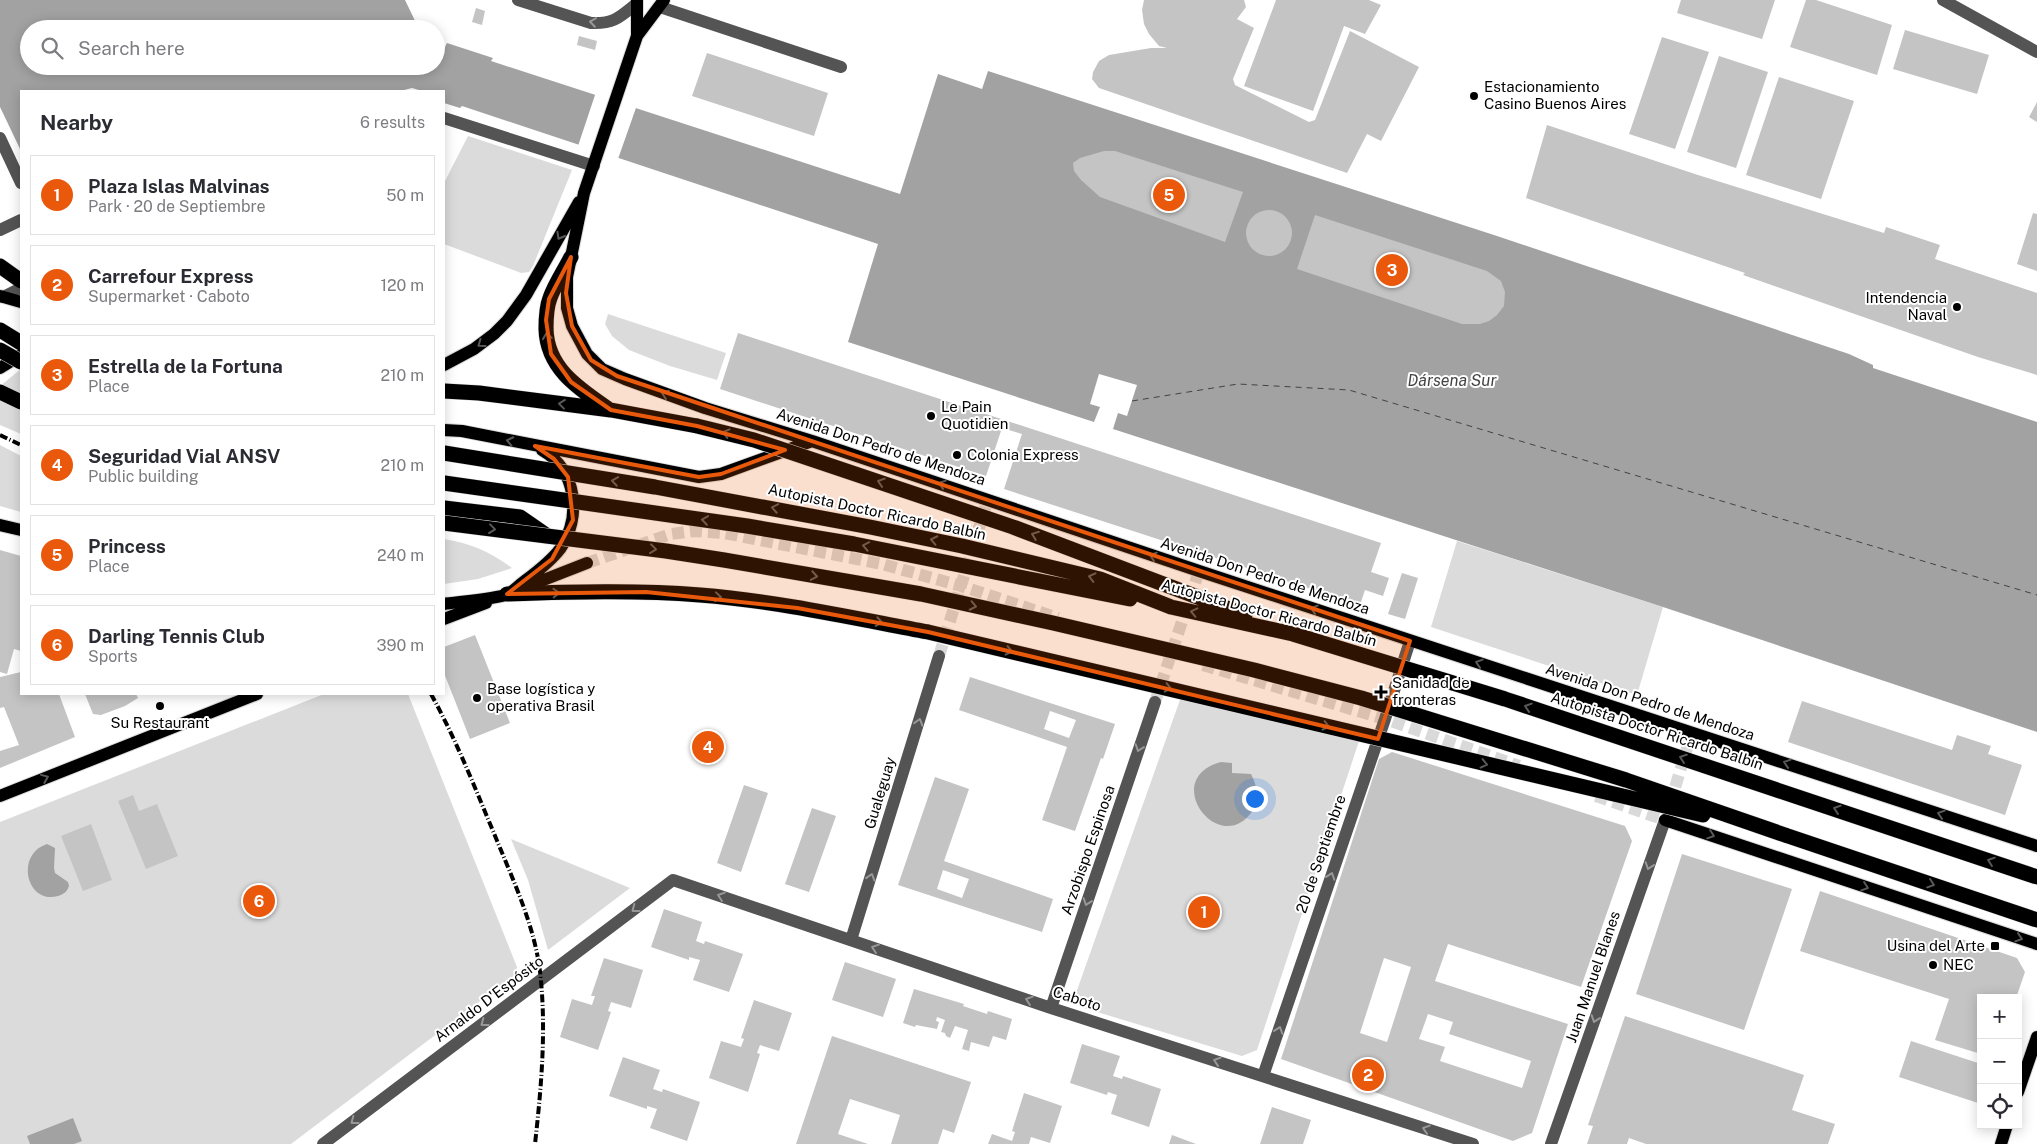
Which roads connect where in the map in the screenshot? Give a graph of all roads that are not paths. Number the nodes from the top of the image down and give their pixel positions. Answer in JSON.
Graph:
{"nodes":[{"id":1,"x":518,"y":0,"type":"edge"},
{"id":2,"x":1943,"y":0,"type":"edge"},
{"id":3,"x":636,"y":2,"type":"edge"},
{"id":4,"x":662,"y":3,"type":"edge"},
{"id":5,"x":637,"y":36,"type":"junction"},
{"id":6,"x":2037,"y":52,"type":"edge"},
{"id":7,"x":841,"y":66,"type":"dead end"},
{"id":8,"x":445,"y":118,"type":"edge"},
{"id":9,"x":0,"y":138,"type":"edge"},
{"id":10,"x":595,"y":160,"type":"junction"},
{"id":11,"x":20,"y":181,"type":"edge"},
{"id":12,"x":584,"y":194,"type":"junction"},
{"id":13,"x":20,"y":220,"type":"edge"},
{"id":14,"x":0,"y":230,"type":"edge"},
{"id":15,"x":571,"y":257,"type":"junction"},
{"id":16,"x":0,"y":266,"type":"edge"},
{"id":17,"x":20,"y":280,"type":"edge"},
{"id":18,"x":20,"y":288,"type":"edge"},
{"id":19,"x":2,"y":297,"type":"edge"},
{"id":20,"x":20,"y":302,"type":"edge"},
{"id":21,"x":0,"y":330,"type":"edge"},
{"id":22,"x":20,"y":342,"type":"edge"},
{"id":23,"x":0,"y":350,"type":"edge"},
{"id":24,"x":20,"y":356,"type":"edge"},
{"id":25,"x":20,"y":361,"type":"edge"},
{"id":26,"x":445,"y":364,"type":"edge"},
{"id":27,"x":0,"y":368,"type":"edge"},
{"id":28,"x":445,"y":391,"type":"edge"},
{"id":29,"x":0,"y":392,"type":"edge"},
{"id":30,"x":20,"y":402,"type":"edge"},
{"id":31,"x":610,"y":410,"type":"junction"},
{"id":32,"x":445,"y":430,"type":"edge"},
{"id":33,"x":812,"y":441,"type":"junction"},
{"id":34,"x":535,"y":446,"type":"junction"},
{"id":35,"x":445,"y":453,"type":"edge"},
{"id":36,"x":445,"y":483,"type":"edge"},
{"id":37,"x":445,"y":508,"type":"edge"},
{"id":38,"x":445,"y":523,"type":"edge"},
{"id":39,"x":0,"y":525,"type":"edge"},
{"id":40,"x":20,"y":530,"type":"edge"},
{"id":41,"x":546,"y":535,"type":"junction"},
{"id":42,"x":587,"y":563,"type":"tunnel mouth"},
{"id":43,"x":507,"y":594,"type":"junction"},
{"id":44,"x":445,"y":604,"type":"edge"},
{"id":45,"x":1171,"y":607,"type":"junction"},
{"id":46,"x":445,"y":619,"type":"edge"},
{"id":47,"x":1293,"y":634,"type":"junction"},
{"id":48,"x":1410,"y":641,"type":"junction"},
{"id":49,"x":939,"y":656,"type":"tunnel mouth"},
{"id":50,"x":254,"y":695,"type":"edge"},
{"id":51,"x":1155,"y":702,"type":"tunnel mouth"},
{"id":52,"x":0,"y":796,"type":"edge"},
{"id":53,"x":1665,"y":820,"type":"joint"},
{"id":54,"x":1786,"y":835,"type":"junction"},
{"id":55,"x":2037,"y":846,"type":"edge"},
{"id":56,"x":2037,"y":877,"type":"edge"},
{"id":57,"x":673,"y":880,"type":"joint"},
{"id":58,"x":2037,"y":920,"type":"edge"},
{"id":59,"x":851,"y":940,"type":"junction"},
{"id":60,"x":2037,"y":944,"type":"edge"},
{"id":61,"x":1051,"y":1008,"type":"junction"},
{"id":62,"x":2037,"y":1038,"type":"edge"},
{"id":63,"x":1263,"y":1076,"type":"junction"},
{"id":64,"x":2021,"y":1084,"type":"edge"},
{"id":65,"x":2006,"y":1129,"type":"edge"},
{"id":66,"x":323,"y":1144,"type":"edge"},
{"id":67,"x":1473,"y":1144,"type":"edge"},
{"id":68,"x":1551,"y":1144,"type":"edge"},
{"id":69,"x":2000,"y":1144,"type":"edge"}],
"edges":[{"from":3,"to":1,"type":"street","one_way":true},
{"from":2,"to":6,"type":"street"},
{"from":3,"to":5,"type":"main road"},
{"from":4,"to":5,"type":"main road"},
{"from":4,"to":7,"type":"street"},
{"from":5,"to":10,"type":"main road"},
{"from":8,"to":10,"type":"street"},
{"from":9,"to":11,"type":"street"},
{"from":10,"to":12,"type":"main road"},
{"from":12,"to":15,"type":"main road","name":"Avenida Don Pedro de Mendoza"},
{"from":12,"to":26,"type":"main road","one_way":true},
{"from":13,"to":14,"type":"street"},
{"from":31,"to":15,"type":"highway","one_way":true},
{"from":33,"to":15,"type":"main road","name":"Avenida Don Pedro de Mendoza","one_way":true},
{"from":16,"to":17,"type":"highway"},
{"from":18,"to":19,"type":"street"},
{"from":19,"to":20,"type":"main road"},
{"from":21,"to":22,"type":"highway"},
{"from":23,"to":25,"type":"highway","bridge":true},
{"from":24,"to":27,"type":"main road"},
{"from":31,"to":28,"type":"highway","one_way":true},
{"from":29,"to":30,"type":"highway"},
{"from":47,"to":31,"type":"highway","one_way":true,"bridge":true},
{"from":34,"to":32,"type":"main road","one_way":true},
{"from":33,"to":34,"type":"main road"},
{"from":48,"to":33,"type":"main road","name":"Avenida Don Pedro de Mendoza","one_way":true},
{"from":34,"to":43,"type":"main road"},
{"from":45,"to":35,"type":"highway","name":"Autopista Doctor Ricardo Balbín","one_way":true,"bridge":true},
{"from":45,"to":36,"type":"highway","one_way":true,"bridge":true},
{"from":37,"to":41,"type":"highway"},
{"from":38,"to":41,"type":"highway","one_way":true,"bridge":true},
{"from":39,"to":40,"type":"main road"},
{"from":41,"to":54,"type":"highway","one_way":true,"bridge":true},
{"from":42,"to":43,"type":"main road"},
{"from":43,"to":44,"type":"main road"},
{"from":43,"to":46,"type":"main road"},
{"from":43,"to":54,"type":"highway","one_way":true,"bridge":true},
{"from":47,"to":45,"type":"highway","name":"Autopista Doctor Ricardo Balbín","one_way":true,"bridge":true},
{"from":56,"to":47,"type":"highway","name":"Autopista Doctor Ricardo Balbín","one_way":true,"bridge":true},
{"from":55,"to":48,"type":"main road","name":"Avenida Don Pedro de Mendoza","one_way":true},
{"from":63,"to":48,"type":"street","name":"20 de Septiembre","one_way":true},
{"from":59,"to":49,"type":"street","name":"Gualeguay","one_way":true},
{"from":52,"to":50,"type":"main road","one_way":true},
{"from":51,"to":61,"type":"street","name":"Arzobispo Espinosa","one_way":true},
{"from":53,"to":60,"type":"main road","one_way":true},
{"from":53,"to":68,"type":"street","name":"Juan Manuel Blanes","one_way":true},
{"from":54,"to":58,"type":"highway","one_way":true},
{"from":59,"to":57,"type":"street","name":"Caboto","one_way":true},
{"from":57,"to":66,"type":"street","name":"Arnaldo D'Espósito","one_way":true},
{"from":61,"to":59,"type":"street","name":"Caboto","one_way":true},
{"from":63,"to":61,"type":"street","name":"Caboto","one_way":true},
{"from":62,"to":64,"type":"main road"},
{"from":67,"to":63,"type":"street","name":"Caboto","one_way":true},
{"from":65,"to":69,"type":"main road"}]}
